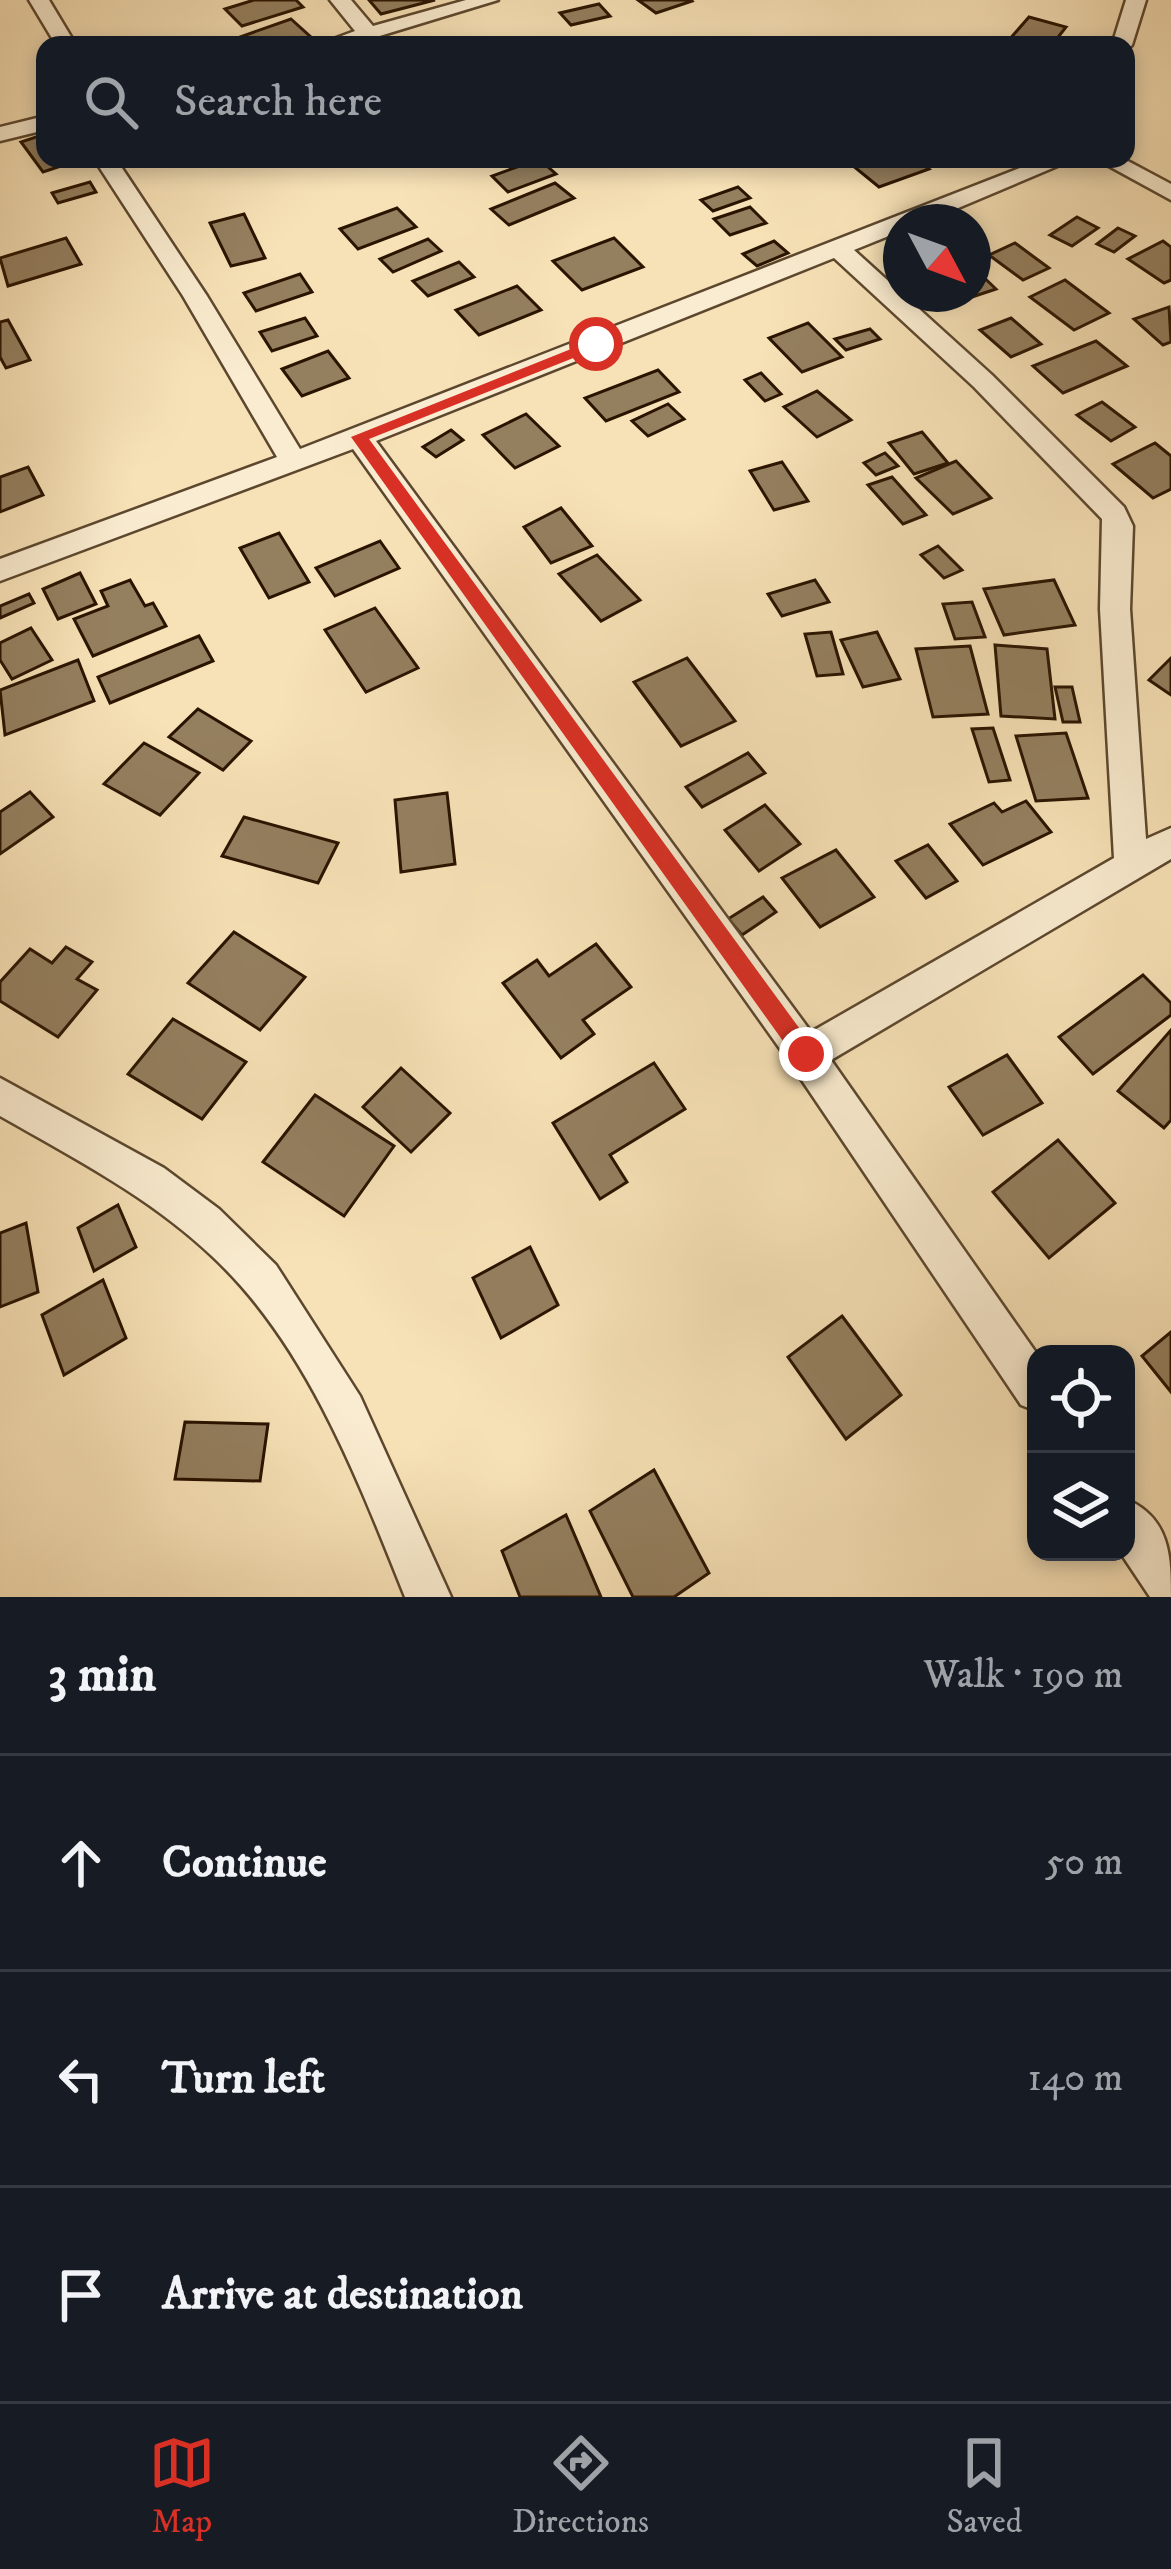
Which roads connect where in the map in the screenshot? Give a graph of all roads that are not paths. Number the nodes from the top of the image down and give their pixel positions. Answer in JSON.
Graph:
{"nodes":[{"id":1,"x":39,"y":0,"type":"edge"},
{"id":2,"x":340,"y":0,"type":"edge"},
{"id":3,"x":488,"y":0,"type":"edge"},
{"id":4,"x":1136,"y":0,"type":"edge"},
{"id":5,"x":368,"y":33,"type":"junction"},
{"id":6,"x":61,"y":36,"type":"edge"},
{"id":7,"x":358,"y":36,"type":"edge"},
{"id":8,"x":1125,"y":36,"type":"edge"},
{"id":9,"x":36,"y":125,"type":"edge"},
{"id":10,"x":0,"y":134,"type":"edge"},
{"id":11,"x":111,"y":168,"type":"edge"},
{"id":12,"x":1041,"y":168,"type":"edge"},
{"id":13,"x":1125,"y":168,"type":"edge"},
{"id":14,"x":1171,"y":193,"type":"edge"},
{"id":15,"x":950,"y":204,"type":"edge"},
{"id":16,"x":883,"y":230,"type":"edge"},
{"id":17,"x":837,"y":248,"type":"junction"},
{"id":18,"x":359,"y":437,"type":"junction"},
{"id":19,"x":292,"y":459,"type":"junction"},
{"id":20,"x":0,"y":570,"type":"edge"},
{"id":21,"x":1171,"y":842,"type":"edge"},
{"id":22,"x":1132,"y":865,"type":"junction"},
{"id":23,"x":806,"y":1054,"type":"junction"},
{"id":24,"x":0,"y":1096,"type":"edge"},
{"id":25,"x":1027,"y":1377,"type":"edge"},
{"id":26,"x":1135,"y":1535,"type":"edge"},
{"id":27,"x":1171,"y":1587,"type":"edge"},
{"id":28,"x":428,"y":1597,"type":"edge"}],
"edges":[{"from":1,"to":6,"type":"street"},
{"from":2,"to":5,"type":"street"},
{"from":3,"to":5,"type":"street"},
{"from":4,"to":8,"type":"street"},
{"from":5,"to":7,"type":"street"},
{"from":9,"to":10,"type":"street"},
{"from":11,"to":19,"type":"street"},
{"from":12,"to":15,"type":"street"},
{"from":13,"to":14,"type":"street"},
{"from":16,"to":17,"type":"street"},
{"from":17,"to":18,"type":"street"},
{"from":17,"to":22,"type":"street"},
{"from":18,"to":19,"type":"street"},
{"from":18,"to":23,"type":"street"},
{"from":19,"to":20,"type":"street"},
{"from":21,"to":22,"type":"street"},
{"from":22,"to":23,"type":"street"},
{"from":23,"to":25,"type":"street"},
{"from":24,"to":28,"type":"street"},
{"from":26,"to":27,"type":"street"}]}
